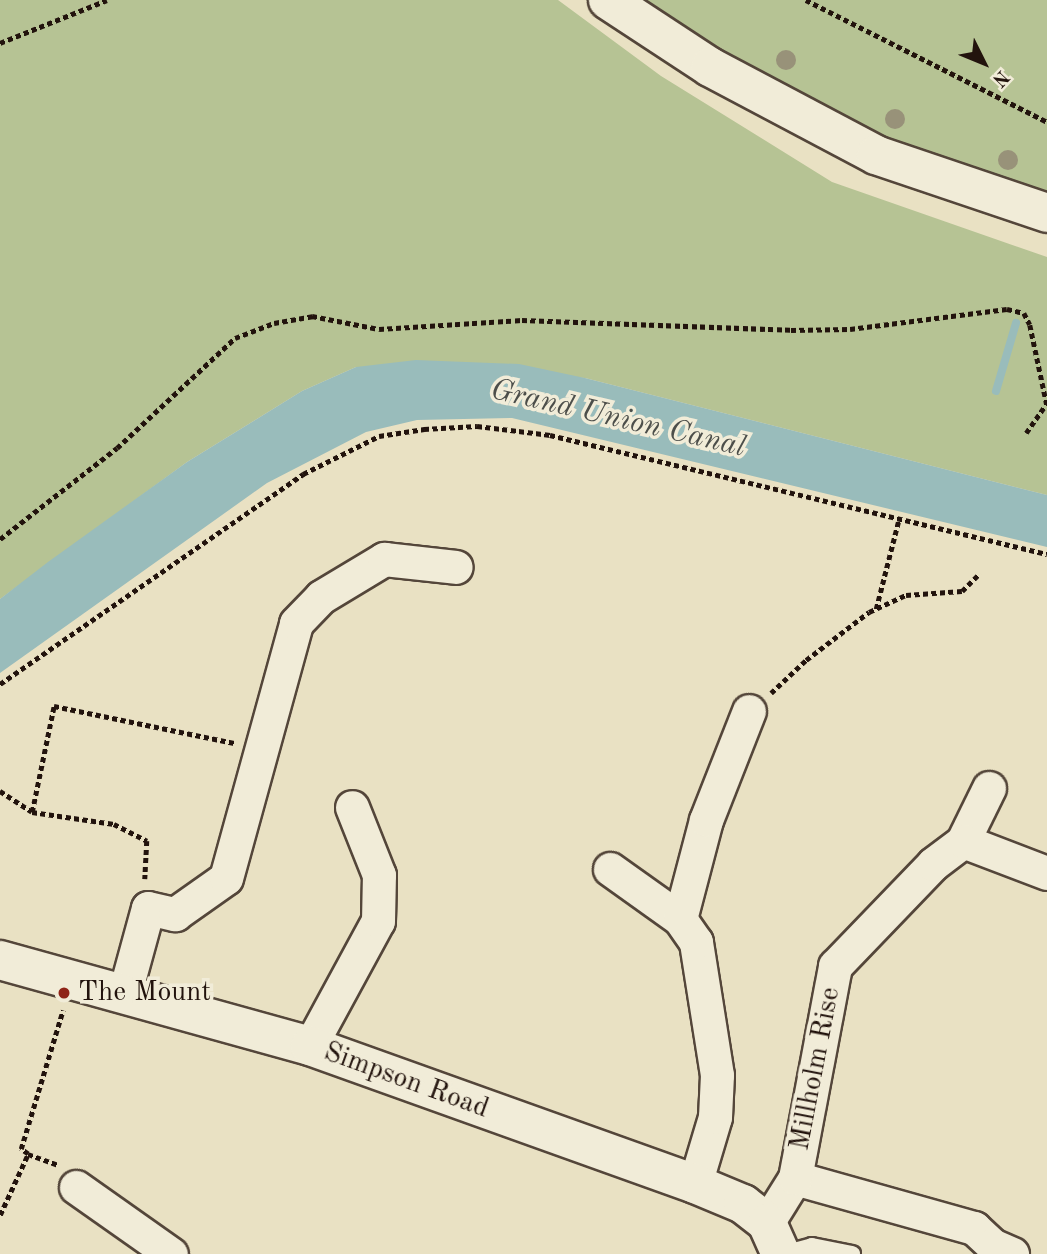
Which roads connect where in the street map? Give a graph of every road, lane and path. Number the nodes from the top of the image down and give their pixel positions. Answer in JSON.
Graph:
{"nodes":[{"id":1,"x":107,"y":0,"type":"edge"},
{"id":2,"x":608,"y":0,"type":"edge"},
{"id":3,"x":806,"y":0,"type":"edge"},
{"id":4,"x":0,"y":43,"type":"edge"},
{"id":5,"x":1047,"y":122,"type":"edge"},
{"id":6,"x":1047,"y":213,"type":"edge"},
{"id":7,"x":1046,"y":404,"type":"edge"},
{"id":8,"x":1026,"y":433,"type":"dead end"},
{"id":9,"x":899,"y":519,"type":"junction"},
{"id":10,"x":0,"y":539,"type":"edge"},
{"id":11,"x":1047,"y":554,"type":"edge"},
{"id":12,"x":456,"y":566,"type":"dead end"},
{"id":13,"x":980,"y":573,"type":"dead end"},
{"id":14,"x":876,"y":609,"type":"junction"},
{"id":15,"x":0,"y":684,"type":"edge"},
{"id":16,"x":749,"y":711,"type":"joint"},
{"id":17,"x":259,"y":749,"type":"junction"},
{"id":18,"x":989,"y":788,"type":"dead end"},
{"id":19,"x":0,"y":791,"type":"edge"},
{"id":20,"x":352,"y":807,"type":"dead end"},
{"id":21,"x":32,"y":812,"type":"junction"},
{"id":22,"x":963,"y":841,"type":"junction"},
{"id":23,"x":610,"y":869,"type":"dead end"},
{"id":24,"x":1047,"y":873,"type":"edge"},
{"id":25,"x":148,"y":908,"type":"junction"},
{"id":26,"x":680,"y":919,"type":"junction"},
{"id":27,"x":0,"y":960,"type":"edge"},
{"id":28,"x":72,"y":979,"type":"junction"},
{"id":29,"x":125,"y":992,"type":"junction"},
{"id":30,"x":310,"y":1046,"type":"junction"},
{"id":31,"x":794,"y":1178,"type":"junction"},
{"id":32,"x":695,"y":1184,"type":"junction"},
{"id":33,"x":76,"y":1187,"type":"dead end"},
{"id":34,"x":0,"y":1215,"type":"edge"},
{"id":35,"x":777,"y":1244,"type":"edge"},
{"id":36,"x":171,"y":1254,"type":"edge"},
{"id":37,"x":852,"y":1254,"type":"edge"},
{"id":38,"x":1012,"y":1254,"type":"edge"}],
"edges":[{"from":1,"to":4,"type":"path"},
{"from":2,"to":6,"type":"street"},
{"from":3,"to":5,"type":"path"},
{"from":7,"to":8,"type":"path"},
{"from":7,"to":10,"type":"path"},
{"from":9,"to":11,"type":"path"},
{"from":9,"to":14,"type":"path"},
{"from":9,"to":15,"type":"path"},
{"from":12,"to":17,"type":"street"},
{"from":13,"to":14,"type":"path"},
{"from":14,"to":16,"type":"path"},
{"from":16,"to":26,"type":"street"},
{"from":17,"to":21,"type":"path"},
{"from":17,"to":25,"type":"street"},
{"from":18,"to":22,"type":"street"},
{"from":19,"to":21,"type":"path"},
{"from":20,"to":30,"type":"street"},
{"from":21,"to":25,"type":"path"},
{"from":22,"to":24,"type":"street"},
{"from":22,"to":31,"type":"street","name":"Millholm Rise"},
{"from":23,"to":26,"type":"street"},
{"from":25,"to":29,"type":"street"},
{"from":26,"to":32,"type":"street"},
{"from":27,"to":28,"type":"street","name":"Simpson Road"},
{"from":28,"to":29,"type":"street","name":"Simpson Road"},
{"from":28,"to":34,"type":"path"},
{"from":29,"to":30,"type":"street","name":"Simpson Road"},
{"from":30,"to":32,"type":"street","name":"Simpson Road"},
{"from":31,"to":35,"type":"street","name":"Millholm Rise"},
{"from":31,"to":38,"type":"street"},
{"from":32,"to":35,"type":"street","name":"Simpson Road"},
{"from":33,"to":36,"type":"street"},
{"from":35,"to":37,"type":"lane"}]}
